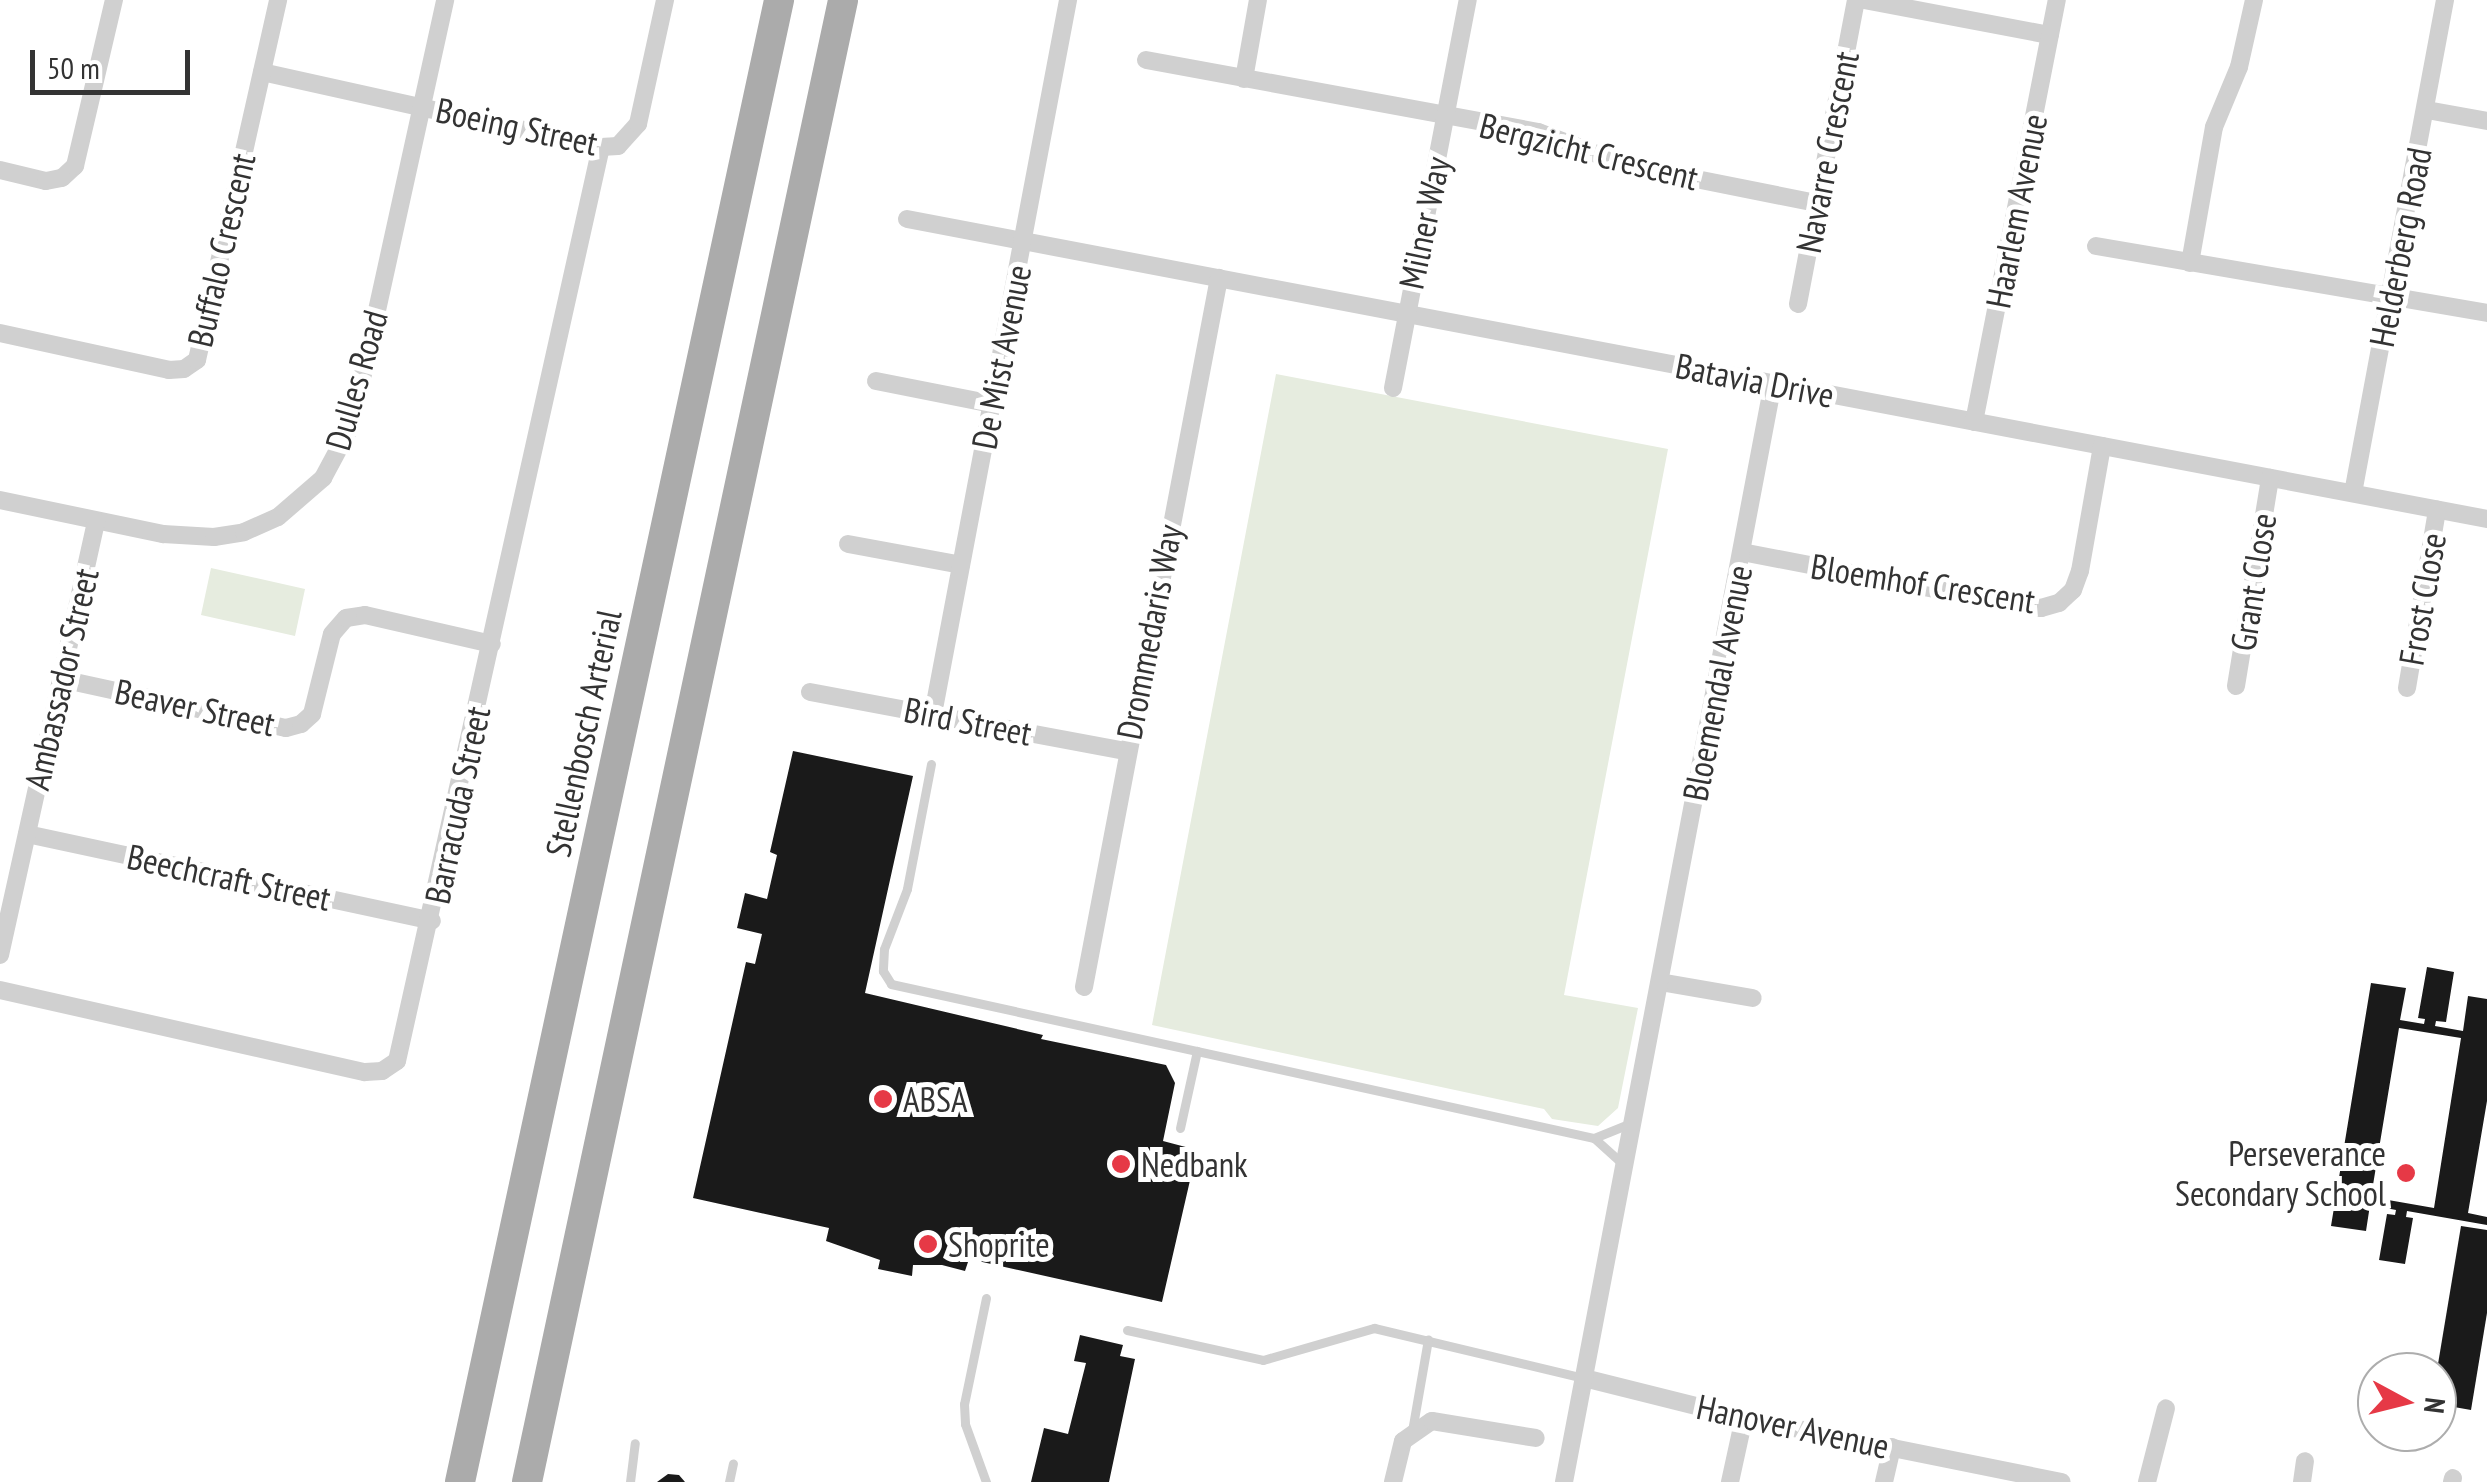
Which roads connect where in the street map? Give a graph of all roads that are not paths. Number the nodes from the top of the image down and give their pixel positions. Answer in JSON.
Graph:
{"nodes":[{"id":1,"x":114,"y":0,"type":"edge"},
{"id":2,"x":278,"y":0,"type":"edge"},
{"id":3,"x":444,"y":0,"type":"edge"},
{"id":4,"x":665,"y":0,"type":"edge"},
{"id":5,"x":779,"y":0,"type":"edge"},
{"id":6,"x":843,"y":0,"type":"edge"},
{"id":7,"x":1068,"y":0,"type":"edge"},
{"id":8,"x":1258,"y":0,"type":"edge"},
{"id":9,"x":1468,"y":0,"type":"edge"},
{"id":10,"x":1856,"y":0,"type":"edge"},
{"id":11,"x":1864,"y":0,"type":"edge"},
{"id":12,"x":2057,"y":0,"type":"edge"},
{"id":13,"x":2254,"y":0,"type":"edge"},
{"id":14,"x":2445,"y":0,"type":"edge"},
{"id":15,"x":2050,"y":34,"type":"junction"},
{"id":16,"x":1146,"y":60,"type":"dead end"},
{"id":17,"x":262,"y":72,"type":"junction"},
{"id":18,"x":1244,"y":79,"type":"junction"},
{"id":19,"x":422,"y":105,"type":"junction"},
{"id":20,"x":2427,"y":110,"type":"junction"},
{"id":21,"x":1445,"y":116,"type":"junction"},
{"id":22,"x":2487,"y":122,"type":"edge"},
{"id":23,"x":602,"y":147,"type":"junction"},
{"id":24,"x":0,"y":170,"type":"edge"},
{"id":25,"x":1816,"y":203,"type":"junction"},
{"id":26,"x":907,"y":219,"type":"dead end"},
{"id":27,"x":1023,"y":241,"type":"junction"},
{"id":28,"x":2096,"y":246,"type":"dead end"},
{"id":29,"x":2190,"y":263,"type":"junction"},
{"id":30,"x":1219,"y":278,"type":"junction"},
{"id":31,"x":2390,"y":295,"type":"junction"},
{"id":32,"x":1798,"y":304,"type":"dead end"},
{"id":33,"x":2487,"y":313,"type":"edge"},
{"id":34,"x":1405,"y":314,"type":"junction"},
{"id":35,"x":0,"y":333,"type":"edge"},
{"id":36,"x":876,"y":381,"type":"dead end"},
{"id":37,"x":1773,"y":384,"type":"junction"},
{"id":38,"x":1394,"y":388,"type":"dead end"},
{"id":39,"x":992,"y":404,"type":"junction"},
{"id":40,"x":1974,"y":422,"type":"junction"},
{"id":41,"x":2102,"y":446,"type":"junction"},
{"id":42,"x":2270,"y":478,"type":"junction"},
{"id":43,"x":2353,"y":493,"type":"junction"},
{"id":44,"x":0,"y":500,"type":"edge"},
{"id":45,"x":2438,"y":510,"type":"junction"},
{"id":46,"x":2487,"y":519,"type":"edge"},
{"id":47,"x":96,"y":521,"type":"junction"},
{"id":48,"x":848,"y":544,"type":"dead end"},
{"id":49,"x":1742,"y":552,"type":"junction"},
{"id":50,"x":961,"y":565,"type":"junction"},
{"id":51,"x":492,"y":644,"type":"junction"},
{"id":52,"x":61,"y":679,"type":"junction"},
{"id":53,"x":2236,"y":686,"type":"dead end"},
{"id":54,"x":2407,"y":688,"type":"dead end"},
{"id":55,"x":810,"y":692,"type":"dead end"},
{"id":56,"x":933,"y":714,"type":"junction"},
{"id":57,"x":1125,"y":751,"type":"junction"},
{"id":58,"x":931,"y":764,"type":"dead end"},
{"id":59,"x":26,"y":834,"type":"junction"},
{"id":60,"x":432,"y":921,"type":"junction"},
{"id":61,"x":0,"y":955,"type":"edge"},
{"id":62,"x":1660,"y":982,"type":"junction"},
{"id":63,"x":1084,"y":988,"type":"dead end"},
{"id":64,"x":0,"y":990,"type":"edge"},
{"id":65,"x":1753,"y":998,"type":"dead end"},
{"id":66,"x":1197,"y":1051,"type":"junction"},
{"id":67,"x":1632,"y":1124,"type":"junction"},
{"id":68,"x":1180,"y":1128,"type":"dead end"},
{"id":69,"x":1594,"y":1138,"type":"junction"},
{"id":70,"x":1623,"y":1164,"type":"junction"},
{"id":71,"x":986,"y":1298,"type":"dead end"},
{"id":72,"x":1127,"y":1330,"type":"dead end"},
{"id":73,"x":1428,"y":1338,"type":"junction"},
{"id":74,"x":1584,"y":1378,"type":"junction"},
{"id":75,"x":2166,"y":1408,"type":"dead end"},
{"id":76,"x":1744,"y":1418,"type":"junction"},
{"id":77,"x":540,"y":1421,"type":"junction"},
{"id":78,"x":1412,"y":1431,"type":"junction"},
{"id":79,"x":1536,"y":1438,"type":"dead end"},
{"id":80,"x":635,"y":1443,"type":"dead end"},
{"id":81,"x":1892,"y":1447,"type":"junction"},
{"id":82,"x":2305,"y":1461,"type":"dead end"},
{"id":83,"x":733,"y":1463,"type":"dead end"},
{"id":84,"x":460,"y":1482,"type":"edge"},
{"id":85,"x":526,"y":1482,"type":"edge"},
{"id":86,"x":537,"y":1482,"type":"edge"},
{"id":87,"x":630,"y":1482,"type":"edge"},
{"id":88,"x":729,"y":1482,"type":"edge"},
{"id":89,"x":986,"y":1482,"type":"edge"},
{"id":90,"x":1393,"y":1482,"type":"edge"},
{"id":91,"x":1564,"y":1482,"type":"edge"},
{"id":92,"x":1730,"y":1482,"type":"edge"},
{"id":93,"x":1884,"y":1482,"type":"edge"},
{"id":94,"x":2062,"y":1482,"type":"edge"},
{"id":95,"x":2147,"y":1482,"type":"edge"},
{"id":96,"x":2302,"y":1482,"type":"edge"}],
"edges":[{"from":1,"to":24,"type":"street"},
{"from":2,"to":17,"type":"street","name":"Buffalo Crescent"},
{"from":3,"to":19,"type":"street","name":"Dulles Road"},
{"from":4,"to":23,"type":"street","name":"Boeing Street"},
{"from":5,"to":84,"type":"main road","name":"Stellenbosch Arterial"},
{"from":6,"to":77,"type":"main road"},
{"from":7,"to":27,"type":"street","name":"De Mist Avenue"},
{"from":8,"to":18,"type":"street"},
{"from":9,"to":21,"type":"street","name":"Milner Way"},
{"from":10,"to":25,"type":"street","name":"Navarre Crescent"},
{"from":11,"to":15,"type":"street"},
{"from":12,"to":15,"type":"street","name":"Haarlem Avenue"},
{"from":13,"to":29,"type":"street"},
{"from":14,"to":20,"type":"street","name":"Helderberg Road"},
{"from":15,"to":40,"type":"street","name":"Haarlem Avenue"},
{"from":16,"to":18,"type":"street","name":"Bergzicht Crescent"},
{"from":17,"to":19,"type":"street","name":"Boeing Street"},
{"from":17,"to":35,"type":"street","name":"Buffalo Crescent"},
{"from":18,"to":21,"type":"street","name":"Bergzicht Crescent"},
{"from":19,"to":23,"type":"street","name":"Boeing Street"},
{"from":19,"to":47,"type":"street","name":"Dulles Road"},
{"from":20,"to":22,"type":"street"},
{"from":20,"to":31,"type":"street","name":"Helderberg Road"},
{"from":21,"to":25,"type":"street","name":"Bergzicht Crescent"},
{"from":21,"to":34,"type":"street","name":"Milner Way"},
{"from":23,"to":51,"type":"street","name":"Barracuda Street"},
{"from":25,"to":32,"type":"street","name":"Navarre Crescent"},
{"from":26,"to":27,"type":"street","name":"Batavia Drive"},
{"from":27,"to":30,"type":"street","name":"Batavia Drive"},
{"from":27,"to":39,"type":"street","name":"De Mist Avenue"},
{"from":28,"to":29,"type":"street"},
{"from":29,"to":31,"type":"street"},
{"from":30,"to":34,"type":"street","name":"Batavia Drive"},
{"from":30,"to":57,"type":"street","name":"Drommedaris Way"},
{"from":31,"to":33,"type":"street"},
{"from":31,"to":43,"type":"street","name":"Helderberg Road"},
{"from":34,"to":37,"type":"street","name":"Batavia Drive"},
{"from":34,"to":38,"type":"street","name":"Milner Way"},
{"from":36,"to":39,"type":"street"},
{"from":37,"to":40,"type":"street","name":"Batavia Drive"},
{"from":37,"to":49,"type":"street","name":"Bloemendal Avenue"},
{"from":39,"to":50,"type":"street","name":"De Mist Avenue"},
{"from":40,"to":41,"type":"street","name":"Batavia Drive"},
{"from":41,"to":42,"type":"street","name":"Batavia Drive"},
{"from":41,"to":49,"type":"street","name":"Bloemhof Crescent"},
{"from":42,"to":43,"type":"street","name":"Batavia Drive"},
{"from":42,"to":53,"type":"street","name":"Grant Close"},
{"from":43,"to":45,"type":"street","name":"Batavia Drive"},
{"from":44,"to":47,"type":"street","name":"Dulles Road"},
{"from":45,"to":46,"type":"street","name":"Batavia Drive"},
{"from":45,"to":54,"type":"street","name":"Frost Close"},
{"from":47,"to":52,"type":"street","name":"Ambassador Street"},
{"from":48,"to":50,"type":"street"},
{"from":49,"to":62,"type":"street","name":"Bloemendal Avenue"},
{"from":50,"to":56,"type":"street","name":"De Mist Avenue"},
{"from":51,"to":52,"type":"street","name":"Beaver Street"},
{"from":51,"to":60,"type":"street","name":"Barracuda Street"},
{"from":52,"to":59,"type":"street","name":"Ambassador Street"},
{"from":55,"to":56,"type":"street","name":"Bird Street"},
{"from":56,"to":57,"type":"street","name":"Bird Street"},
{"from":57,"to":63,"type":"street","name":"Drommedaris Way"},
{"from":58,"to":66,"type":"lane"},
{"from":59,"to":60,"type":"street","name":"Beechcraft Street"},
{"from":59,"to":61,"type":"street","name":"Ambassador Street"},
{"from":60,"to":64,"type":"street","name":"Barracuda Street"},
{"from":62,"to":65,"type":"street"},
{"from":62,"to":67,"type":"street","name":"Bloemendal Avenue"},
{"from":66,"to":68,"type":"lane"},
{"from":66,"to":69,"type":"lane"},
{"from":67,"to":69,"type":"lane"},
{"from":67,"to":70,"type":"street","name":"Bloemendal Avenue"},
{"from":69,"to":70,"type":"lane"},
{"from":70,"to":74,"type":"street","name":"Bloemendal Avenue"},
{"from":71,"to":89,"type":"lane"},
{"from":72,"to":73,"type":"lane"},
{"from":73,"to":74,"type":"lane"},
{"from":73,"to":78,"type":"lane"},
{"from":74,"to":76,"type":"street","name":"Hanover Avenue"},
{"from":74,"to":91,"type":"street","name":"Bloemendal Avenue"},
{"from":75,"to":95,"type":"street"},
{"from":76,"to":81,"type":"street","name":"Hanover Avenue"},
{"from":76,"to":92,"type":"street"},
{"from":77,"to":85,"type":"main road"},
{"from":77,"to":86,"type":"main road"},
{"from":78,"to":79,"type":"street"},
{"from":78,"to":90,"type":"street"},
{"from":80,"to":87,"type":"lane"},
{"from":81,"to":93,"type":"street"},
{"from":81,"to":94,"type":"street","name":"Hanover Avenue"},
{"from":82,"to":96,"type":"street"},
{"from":83,"to":88,"type":"lane"}]}
